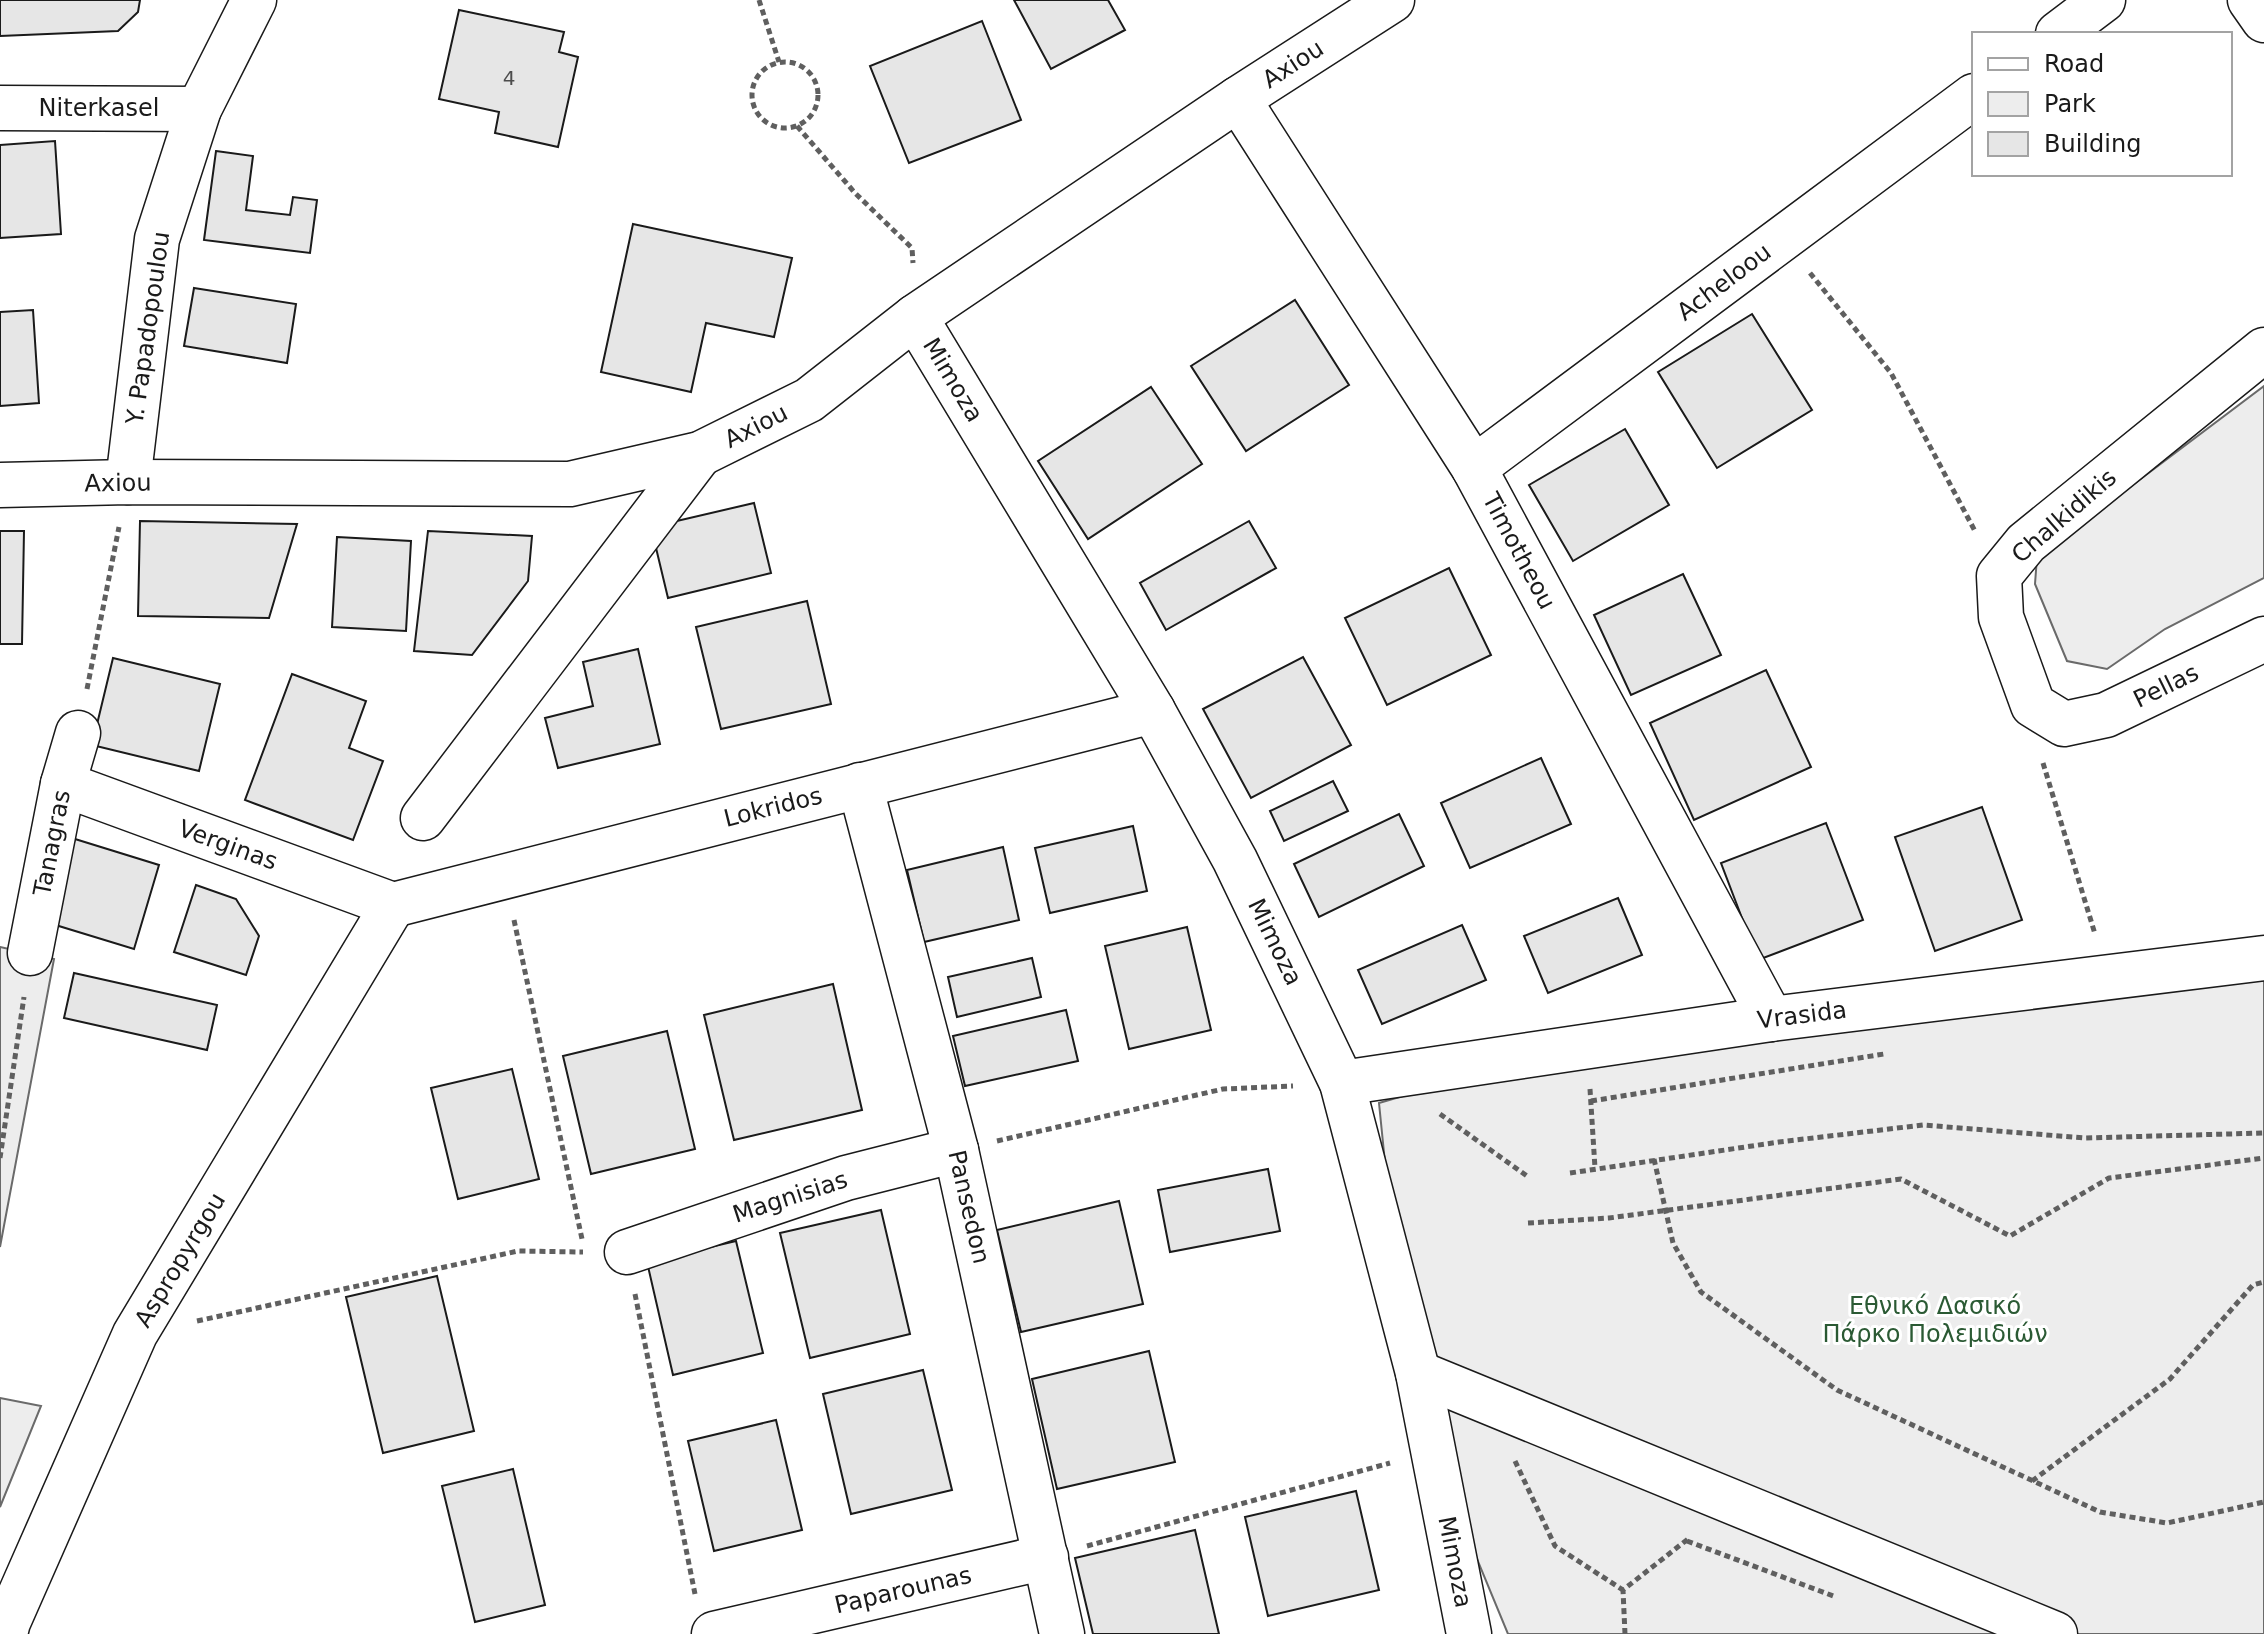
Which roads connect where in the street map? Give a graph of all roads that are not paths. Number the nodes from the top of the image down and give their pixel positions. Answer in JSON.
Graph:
{"nodes":[{"id":1,"x":254,"y":0,"type":"edge"},
{"id":2,"x":1392,"y":0,"type":"edge"},
{"id":3,"x":2103,"y":0,"type":"edge"},
{"id":4,"x":2250,"y":0,"type":"edge"},
{"id":5,"x":2264,"y":20,"type":"edge"},
{"id":6,"x":2061,"y":32,"type":"edge"},
{"id":7,"x":1972,"y":97,"type":"edge"},
{"id":8,"x":1238,"y":99,"type":"junction"},
{"id":9,"x":0,"y":108,"type":"edge"},
{"id":10,"x":199,"y":109,"type":"junction"},
{"id":11,"x":915,"y":317,"type":"junction"},
{"id":12,"x":2264,"y":350,"type":"edge"},
{"id":13,"x":700,"y":454,"type":"junction"},
{"id":14,"x":1474,"y":468,"type":"junction"},
{"id":15,"x":128,"y":482,"type":"junction"},
{"id":16,"x":0,"y":485,"type":"edge"},
{"id":17,"x":2264,"y":639,"type":"edge"},
{"id":18,"x":1153,"y":711,"type":"junction"},
{"id":19,"x":2064,"y":724,"type":"joint"},
{"id":20,"x":78,"y":733,"type":"road end"},
{"id":21,"x":63,"y":784,"type":"junction"},
{"id":22,"x":860,"y":785,"type":"junction"},
{"id":23,"x":423,"y":818,"type":"dead end"},
{"id":24,"x":393,"y":905,"type":"junction"},
{"id":25,"x":30,"y":953,"type":"road end"},
{"id":26,"x":2264,"y":958,"type":"edge"},
{"id":27,"x":1771,"y":1019,"type":"junction"},
{"id":28,"x":1342,"y":1083,"type":"junction"},
{"id":29,"x":956,"y":1150,"type":"junction"},
{"id":30,"x":627,"y":1252,"type":"road end"},
{"id":31,"x":1418,"y":1373,"type":"junction"},
{"id":32,"x":1046,"y":1557,"type":"junction"},
{"id":33,"x":706,"y":1619,"type":"edge"},
{"id":34,"x":5,"y":1634,"type":"edge"},
{"id":35,"x":1062,"y":1634,"type":"edge"},
{"id":36,"x":1469,"y":1634,"type":"edge"},
{"id":37,"x":2055,"y":1634,"type":"edge"}],
"edges":[{"from":1,"to":10,"type":"street","name":"Y. Papadopoulou"},
{"from":2,"to":8,"type":"street","name":"Axiou"},
{"from":3,"to":6,"type":"street"},
{"from":4,"to":5,"type":"street"},
{"from":7,"to":14,"type":"street","name":"Acheloou"},
{"from":8,"to":11,"type":"street","name":"Axiou"},
{"from":8,"to":14,"type":"street","name":"Timotheou"},
{"from":9,"to":10,"type":"street","name":"Niterkasel"},
{"from":10,"to":15,"type":"street","name":"Y. Papadopoulou"},
{"from":11,"to":13,"type":"street","name":"Axiou"},
{"from":11,"to":18,"type":"street","name":"Mimoza"},
{"from":12,"to":19,"type":"street","name":"Chalkidikis"},
{"from":13,"to":15,"type":"street","name":"Axiou"},
{"from":13,"to":23,"type":"street"},
{"from":14,"to":27,"type":"street","name":"Timotheou"},
{"from":15,"to":16,"type":"street","name":"Axiou"},
{"from":17,"to":19,"type":"street","name":"Pellas"},
{"from":18,"to":22,"type":"street","name":"Lokridos"},
{"from":18,"to":28,"type":"street","name":"Mimoza"},
{"from":20,"to":21,"type":"street","name":"Tanagras"},
{"from":21,"to":24,"type":"street","name":"Verginas"},
{"from":21,"to":25,"type":"street","name":"Tanagras"},
{"from":22,"to":24,"type":"street","name":"Lokridos"},
{"from":22,"to":29,"type":"street","name":"Pansedon"},
{"from":24,"to":34,"type":"street","name":"Aspropyrgou"},
{"from":26,"to":27,"type":"street","name":"Vrasida"},
{"from":27,"to":28,"type":"street","name":"Vrasida"},
{"from":28,"to":31,"type":"street","name":"Mimoza"},
{"from":29,"to":30,"type":"street","name":"Magnisias"},
{"from":29,"to":32,"type":"street","name":"Pansedon"},
{"from":31,"to":36,"type":"street","name":"Mimoza"},
{"from":31,"to":37,"type":"street"},
{"from":32,"to":33,"type":"street","name":"Paparounas"},
{"from":32,"to":35,"type":"street","name":"Pansedon"}]}
